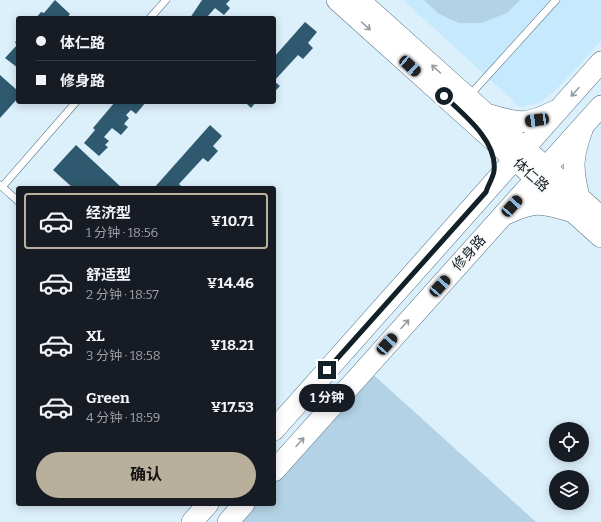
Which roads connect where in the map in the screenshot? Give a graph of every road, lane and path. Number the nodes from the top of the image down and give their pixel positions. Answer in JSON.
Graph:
{"nodes":[{"id":1,"x":166,"y":0,"type":"edge"},
{"id":2,"x":337,"y":0,"type":"edge"},
{"id":3,"x":359,"y":0,"type":"edge"},
{"id":4,"x":556,"y":0,"type":"edge"},
{"id":5,"x":152,"y":16,"type":"edge"},
{"id":6,"x":601,"y":62,"type":"edge"},
{"id":7,"x":468,"y":98,"type":"junction"},
{"id":8,"x":74,"y":104,"type":"edge"},
{"id":9,"x":601,"y":106,"type":"edge"},
{"id":10,"x":559,"y":109,"type":"junction"},
{"id":11,"x":481,"y":120,"type":"junction"},
{"id":12,"x":583,"y":127,"type":"junction"},
{"id":13,"x":519,"y":154,"type":"junction"},
{"id":14,"x":541,"y":173,"type":"junction"},
{"id":15,"x":1,"y":186,"type":"edge"},
{"id":16,"x":486,"y":192,"type":"junction"},
{"id":17,"x":16,"y":199,"type":"edge"},
{"id":18,"x":576,"y":205,"type":"junction"},
{"id":19,"x":503,"y":215,"type":"junction"},
{"id":20,"x":601,"y":217,"type":"edge"},
{"id":21,"x":601,"y":237,"type":"edge"},
{"id":22,"x":276,"y":428,"type":"edge"},
{"id":23,"x":276,"y":469,"type":"edge"},
{"id":24,"x":206,"y":506,"type":"edge"},
{"id":25,"x":242,"y":506,"type":"edge"},
{"id":26,"x":192,"y":522,"type":"edge"},
{"id":27,"x":228,"y":522,"type":"edge"}],
"edges":[{"from":1,"to":5,"type":"lane"},
{"from":2,"to":11,"type":"street","name":"体仁路","one_way":true},
{"from":7,"to":3,"type":"street","name":"体仁路","one_way":true},
{"from":4,"to":7,"type":"lane"},
{"from":6,"to":10,"type":"street","name":"修身路","one_way":true},
{"from":7,"to":11,"type":"street","name":"体仁路"},
{"from":8,"to":15,"type":"lane"},
{"from":9,"to":12,"type":"street","name":"修身路"},
{"from":10,"to":11,"type":"street"},
{"from":10,"to":13,"type":"street","name":"修身路"},
{"from":11,"to":13,"type":"street","name":"体仁路"},
{"from":11,"to":16,"type":"street"},
{"from":12,"to":14,"type":"street","name":"修身路"},
{"from":12,"to":18,"type":"street"},
{"from":13,"to":14,"type":"street","name":"体仁路"},
{"from":13,"to":16,"type":"street","name":"修身路"},
{"from":14,"to":18,"type":"street","name":"体仁路"},
{"from":14,"to":19,"type":"street","name":"修身路"},
{"from":15,"to":17,"type":"lane"},
{"from":16,"to":22,"type":"street","name":"修身路"},
{"from":18,"to":19,"type":"street"},
{"from":18,"to":20,"type":"street","name":"体仁路"},
{"from":18,"to":21,"type":"street","name":"体仁路"},
{"from":23,"to":19,"type":"street","name":"修身路","one_way":true},
{"from":24,"to":26,"type":"street"},
{"from":25,"to":27,"type":"street"}]}
